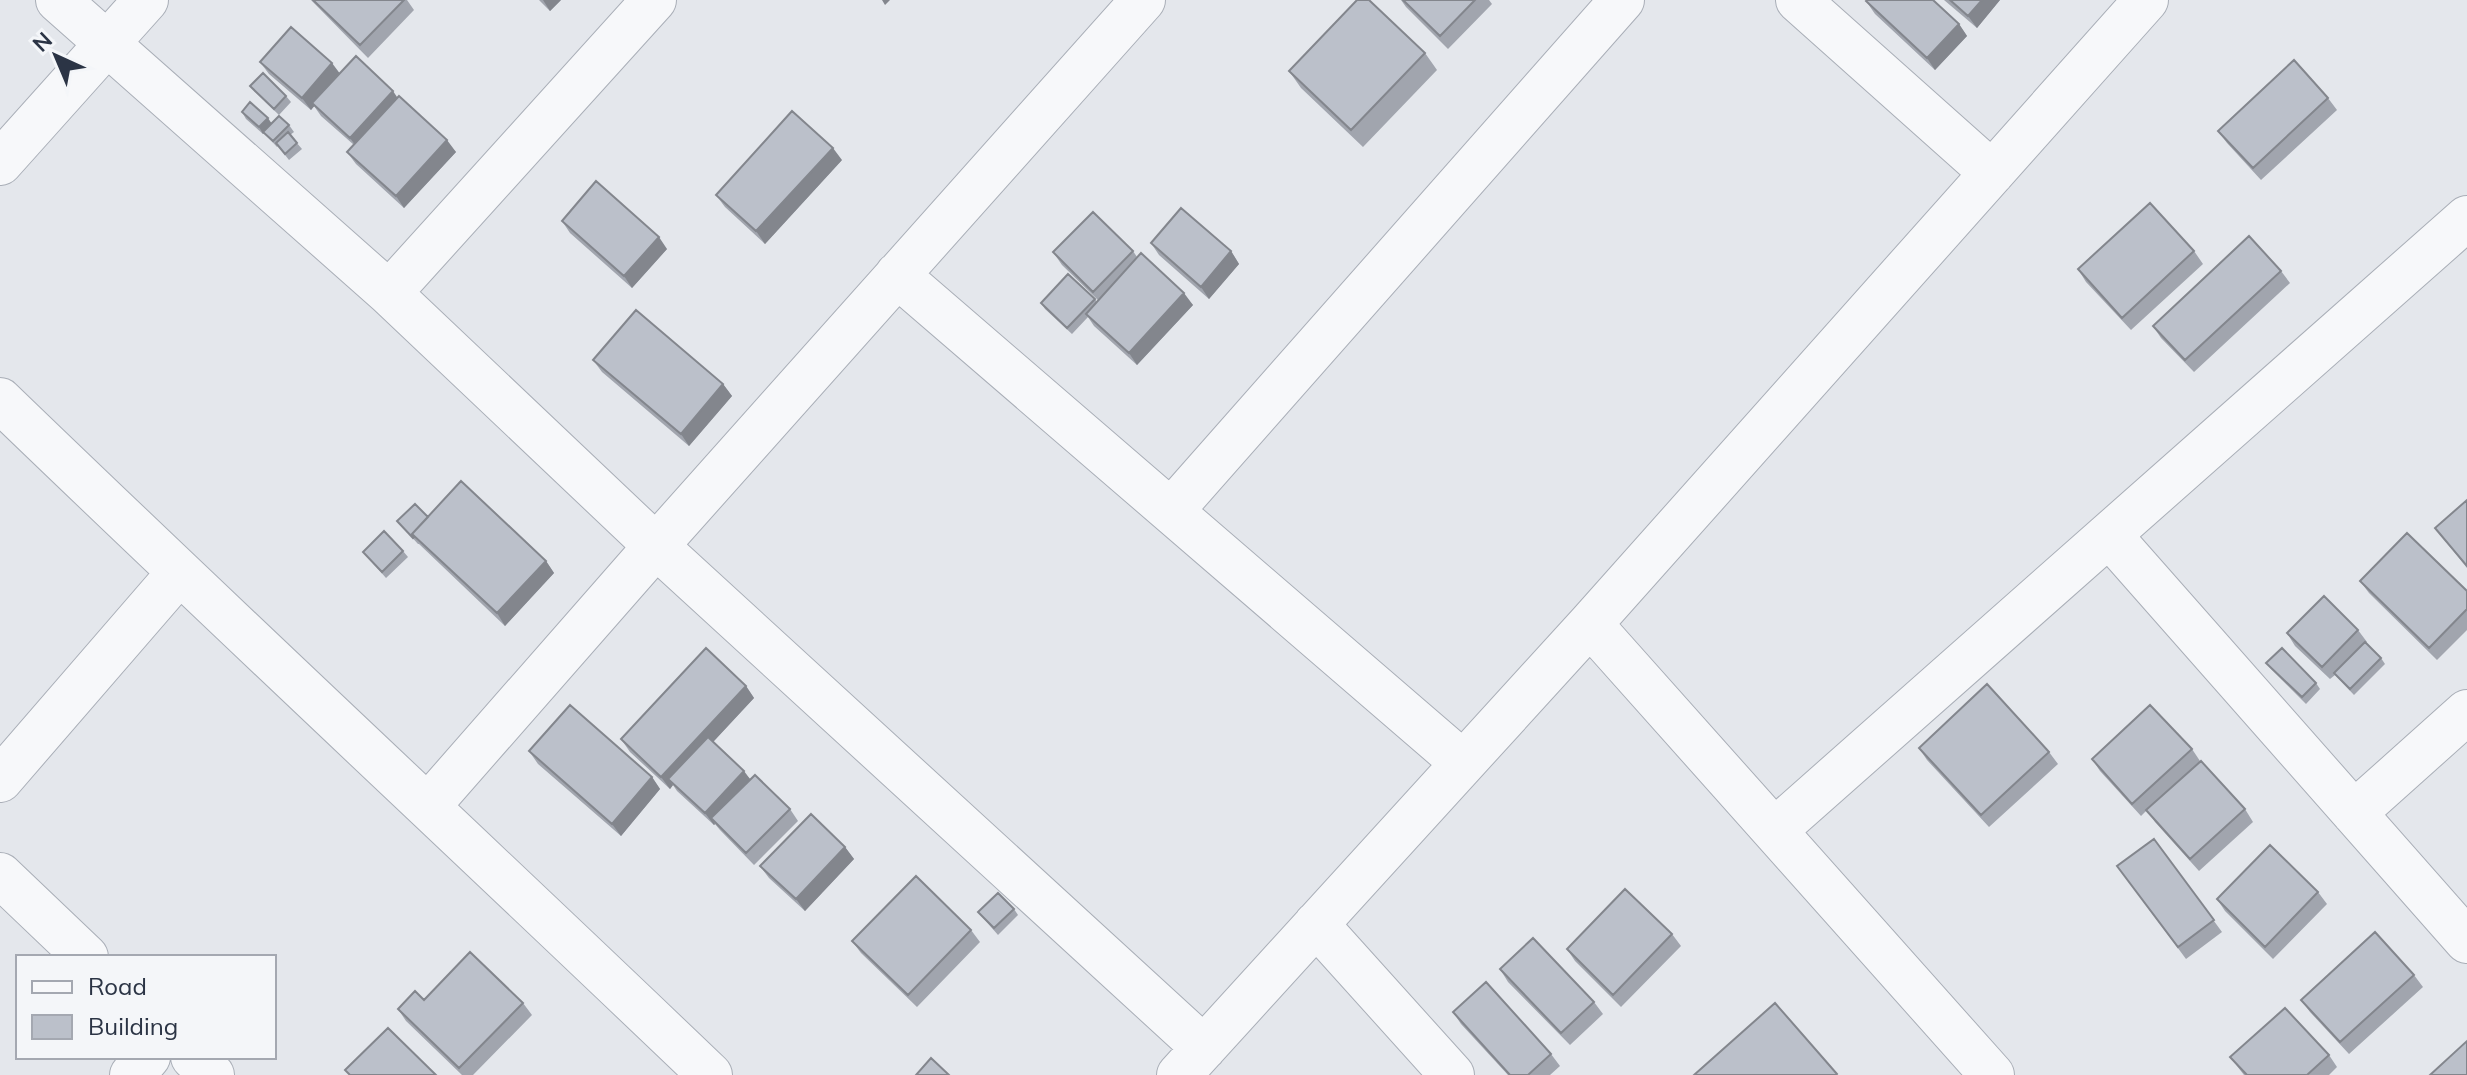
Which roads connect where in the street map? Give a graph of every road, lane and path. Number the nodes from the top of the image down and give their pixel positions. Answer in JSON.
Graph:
{"nodes":[{"id":1,"x":58,"y":0,"type":"edge"},
{"id":2,"x":146,"y":0,"type":"edge"},
{"id":3,"x":654,"y":0,"type":"edge"},
{"id":4,"x":1143,"y":0,"type":"edge"},
{"id":5,"x":1622,"y":0,"type":"edge"},
{"id":6,"x":1798,"y":0,"type":"edge"},
{"id":7,"x":2146,"y":0,"type":"edge"},
{"id":8,"x":108,"y":44,"type":"junction"},
{"id":9,"x":0,"y":163,"type":"edge"},
{"id":10,"x":1992,"y":173,"type":"junction"},
{"id":11,"x":2467,"y":218,"type":"edge"},
{"id":12,"x":897,"y":275,"type":"junction"},
{"id":13,"x":389,"y":293,"type":"junction"},
{"id":14,"x":0,"y":400,"type":"edge"},
{"id":15,"x":1171,"y":511,"type":"junction"},
{"id":16,"x":2109,"y":535,"type":"junction"},
{"id":17,"x":656,"y":546,"type":"junction"},
{"id":18,"x":179,"y":573,"type":"junction"},
{"id":19,"x":1590,"y":624,"type":"junction"},
{"id":20,"x":2467,"y":712,"type":"edge"},
{"id":21,"x":1463,"y":763,"type":"junction"},
{"id":22,"x":0,"y":780,"type":"edge"},
{"id":23,"x":428,"y":806,"type":"junction"},
{"id":24,"x":2354,"y":813,"type":"junction"},
{"id":25,"x":1775,"y":830,"type":"junction"},
{"id":26,"x":0,"y":875,"type":"edge"},
{"id":27,"x":1316,"y":924,"type":"junction"},
{"id":28,"x":2467,"y":941,"type":"edge"},
{"id":29,"x":84,"y":955,"type":"edge"},
{"id":30,"x":146,"y":1059,"type":"edge"},
{"id":31,"x":195,"y":1059,"type":"edge"},
{"id":32,"x":1192,"y":1061,"type":"edge"},
{"id":33,"x":132,"y":1075,"type":"edge"},
{"id":34,"x":212,"y":1075,"type":"edge"},
{"id":35,"x":710,"y":1075,"type":"edge"},
{"id":36,"x":1452,"y":1075,"type":"edge"},
{"id":37,"x":1992,"y":1075,"type":"edge"}],
"edges":[{"from":1,"to":8,"type":"street"},
{"from":2,"to":8,"type":"street"},
{"from":3,"to":13,"type":"street"},
{"from":4,"to":12,"type":"street"},
{"from":5,"to":15,"type":"street"},
{"from":6,"to":10,"type":"street"},
{"from":7,"to":10,"type":"street"},
{"from":8,"to":9,"type":"street"},
{"from":8,"to":13,"type":"street"},
{"from":10,"to":19,"type":"street"},
{"from":11,"to":16,"type":"street"},
{"from":12,"to":15,"type":"street"},
{"from":12,"to":17,"type":"street"},
{"from":13,"to":17,"type":"street"},
{"from":14,"to":18,"type":"street"},
{"from":15,"to":21,"type":"street"},
{"from":16,"to":24,"type":"street"},
{"from":16,"to":25,"type":"street"},
{"from":17,"to":23,"type":"street"},
{"from":17,"to":32,"type":"street"},
{"from":18,"to":22,"type":"street"},
{"from":18,"to":23,"type":"street"},
{"from":19,"to":21,"type":"street"},
{"from":19,"to":25,"type":"street"},
{"from":20,"to":24,"type":"street"},
{"from":21,"to":27,"type":"street"},
{"from":23,"to":35,"type":"street"},
{"from":24,"to":28,"type":"street"},
{"from":25,"to":37,"type":"street"},
{"from":26,"to":29,"type":"street"},
{"from":27,"to":32,"type":"street"},
{"from":27,"to":36,"type":"street"},
{"from":30,"to":33,"type":"street"},
{"from":31,"to":34,"type":"street"}]}
